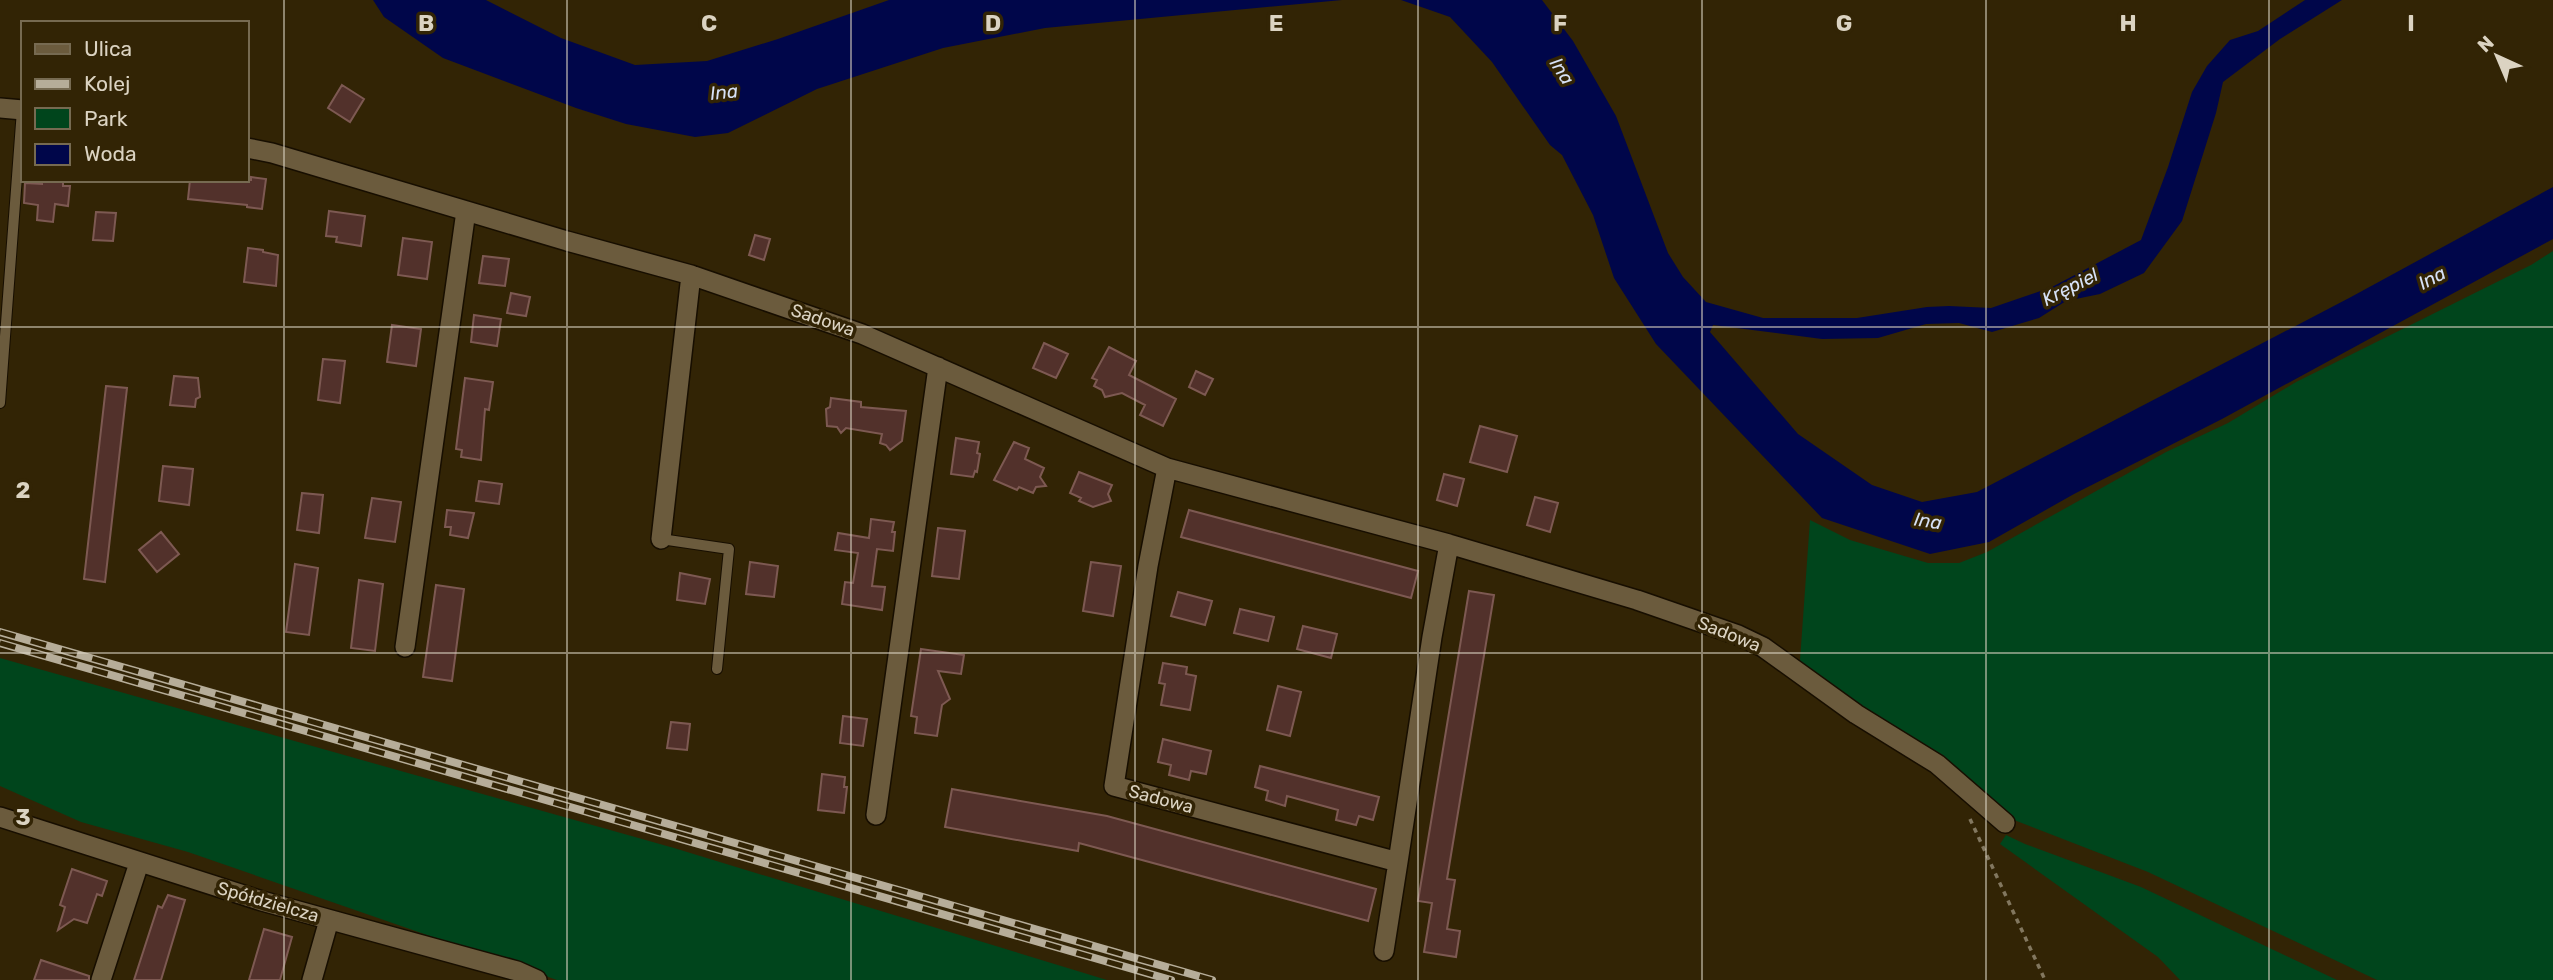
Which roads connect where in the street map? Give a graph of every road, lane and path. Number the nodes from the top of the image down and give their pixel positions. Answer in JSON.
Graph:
{"nodes":[{"id":1,"x":0,"y":108,"type":"edge"},
{"id":2,"x":21,"y":110,"type":"edge"},
{"id":3,"x":21,"y":123,"type":"edge"},
{"id":4,"x":248,"y":148,"type":"edge"},
{"id":5,"x":466,"y":211,"type":"junction"},
{"id":6,"x":691,"y":275,"type":"junction"},
{"id":7,"x":938,"y":367,"type":"junction"},
{"id":8,"x":0,"y":403,"type":"edge"},
{"id":9,"x":1167,"y":468,"type":"junction"},
{"id":10,"x":662,"y":539,"type":"joint"},
{"id":11,"x":1450,"y":544,"type":"junction"},
{"id":12,"x":405,"y":647,"type":"dead end"},
{"id":13,"x":717,"y":669,"type":"dead end"},
{"id":14,"x":1967,"y":812,"type":"dead end"},
{"id":15,"x":876,"y":815,"type":"dead end"},
{"id":16,"x":0,"y":817,"type":"edge"},
{"id":17,"x":2005,"y":823,"type":"dead end"},
{"id":18,"x":1398,"y":862,"type":"junction"},
{"id":19,"x":139,"y":863,"type":"junction"},
{"id":20,"x":329,"y":920,"type":"junction"},
{"id":21,"x":1384,"y":951,"type":"dead end"},
{"id":22,"x":102,"y":980,"type":"edge"},
{"id":23,"x":312,"y":980,"type":"edge"},
{"id":24,"x":537,"y":980,"type":"edge"},
{"id":25,"x":2045,"y":980,"type":"edge"}],
"edges":[{"from":1,"to":2,"type":"street"},
{"from":3,"to":8,"type":"lane"},
{"from":4,"to":5,"type":"street","name":"Sadowa"},
{"from":5,"to":6,"type":"street","name":"Sadowa"},
{"from":5,"to":12,"type":"street"},
{"from":6,"to":7,"type":"street","name":"Sadowa"},
{"from":6,"to":10,"type":"street"},
{"from":7,"to":9,"type":"street","name":"Sadowa"},
{"from":7,"to":15,"type":"street"},
{"from":9,"to":11,"type":"street","name":"Sadowa"},
{"from":9,"to":18,"type":"street","name":"Sadowa"},
{"from":10,"to":13,"type":"lane"},
{"from":11,"to":17,"type":"street","name":"Sadowa"},
{"from":11,"to":18,"type":"street"},
{"from":14,"to":25,"type":"path"},
{"from":16,"to":19,"type":"street","name":"Spółdzielcza"},
{"from":18,"to":21,"type":"street"},
{"from":19,"to":20,"type":"street","name":"Spółdzielcza"},
{"from":19,"to":22,"type":"street"},
{"from":20,"to":23,"type":"street"},
{"from":20,"to":24,"type":"street","name":"Spółdzielcza"}]}
